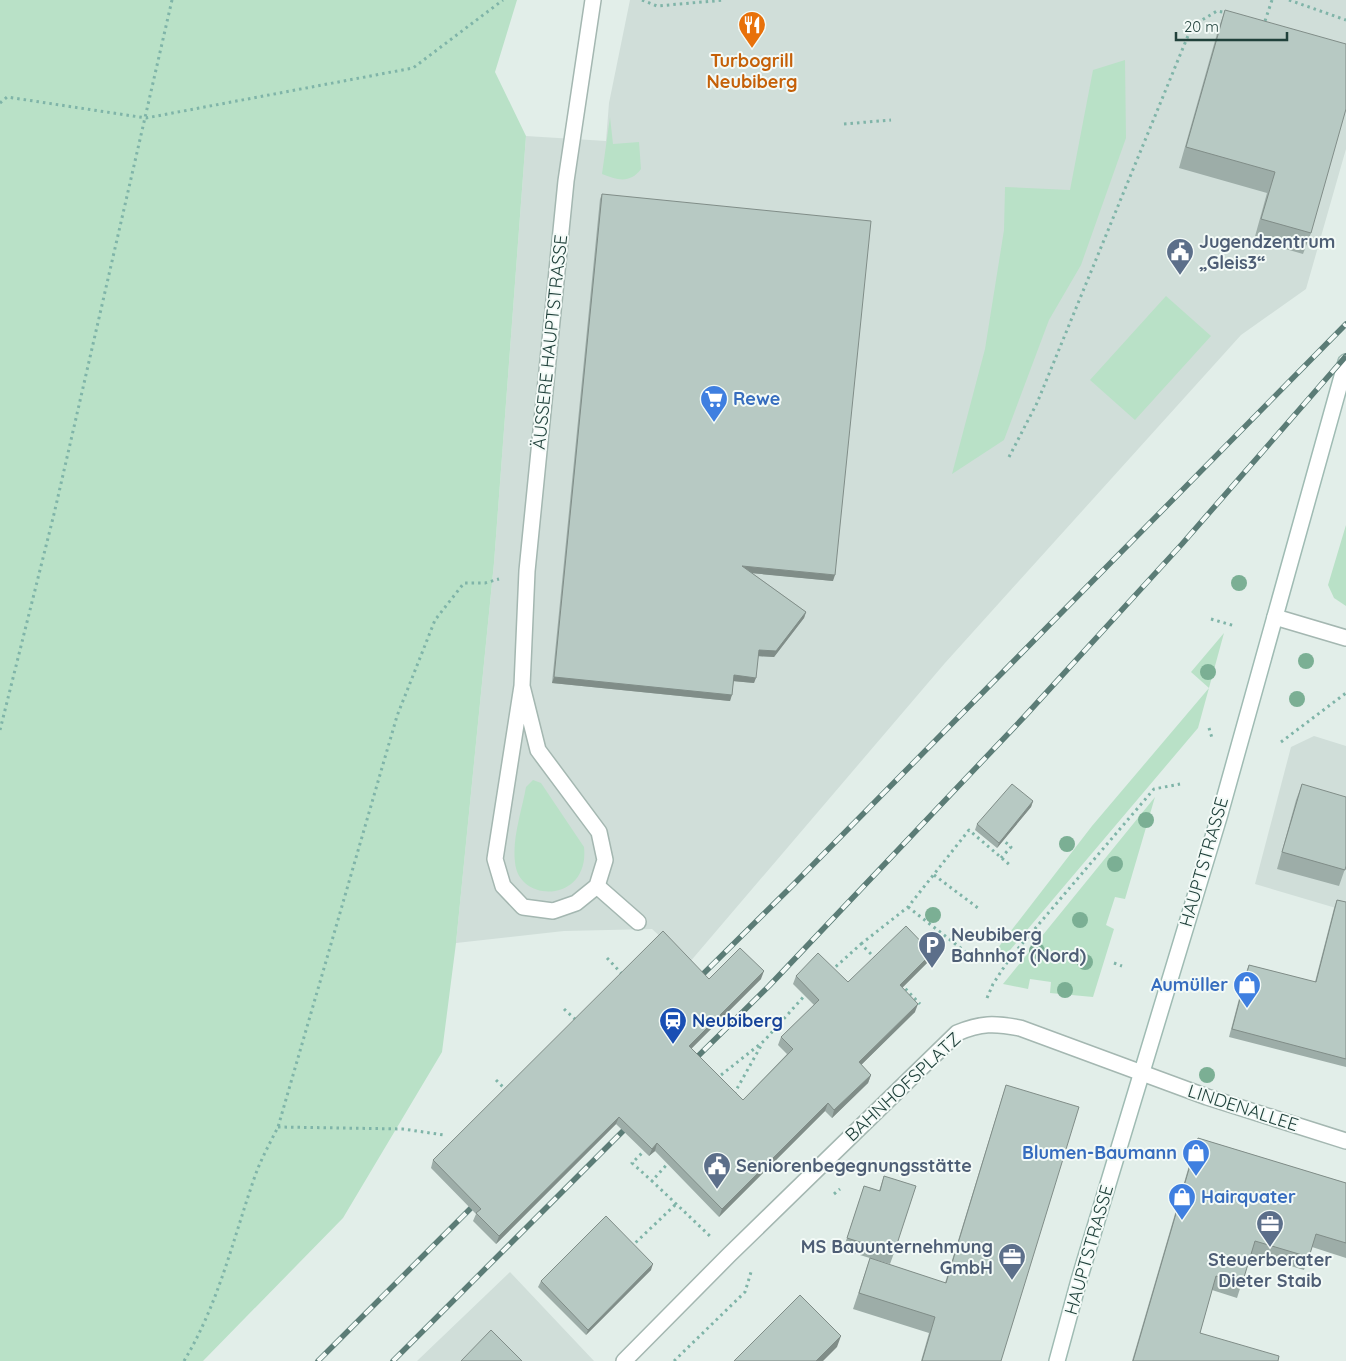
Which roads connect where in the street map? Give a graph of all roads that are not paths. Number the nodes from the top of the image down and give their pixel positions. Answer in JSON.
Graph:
{"nodes":[{"id":1,"x":593,"y":0,"type":"edge"},
{"id":2,"x":1346,"y":362,"type":"edge"},
{"id":3,"x":1275,"y":617,"type":"junction"},
{"id":4,"x":1346,"y":638,"type":"edge"},
{"id":5,"x":522,"y":686,"type":"junction"},
{"id":6,"x":597,"y":886,"type":"junction"},
{"id":7,"x":638,"y":922,"type":"dead end"},
{"id":8,"x":1142,"y":1072,"type":"junction"},
{"id":9,"x":1346,"y":1142,"type":"edge"},
{"id":10,"x":624,"y":1361,"type":"edge"},
{"id":11,"x":1057,"y":1361,"type":"edge"}],
"edges":[{"from":1,"to":5,"type":"street","name":"ÄUSSERE HAUPTSTRASSE"},
{"from":2,"to":3,"type":"street","name":"HAUPTSTRASSE"},
{"from":3,"to":4,"type":"street"},
{"from":3,"to":8,"type":"street","name":"HAUPTSTRASSE"},
{"from":5,"to":6,"type":"street","name":"ÄUSSERE HAUPTSTRASSE"},
{"from":5,"to":6,"type":"street","name":"ÄUSSERE HAUPTSTRASSE"},
{"from":6,"to":7,"type":"street"},
{"from":8,"to":9,"type":"street","name":"LINDENALLEE"},
{"from":8,"to":10,"type":"street","name":"BAHNHOFSPLATZ"},
{"from":8,"to":11,"type":"street","name":"HAUPTSTRASSE"}]}
